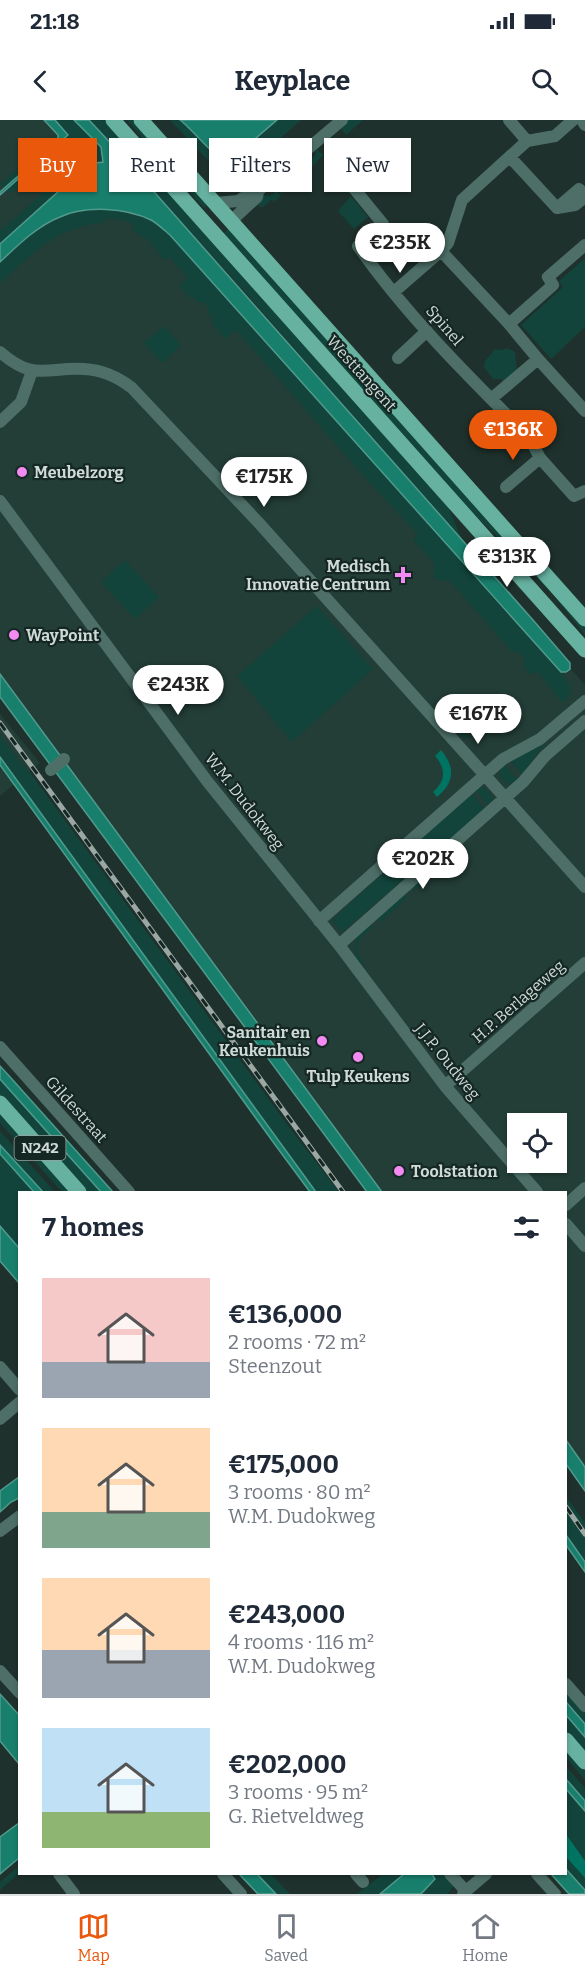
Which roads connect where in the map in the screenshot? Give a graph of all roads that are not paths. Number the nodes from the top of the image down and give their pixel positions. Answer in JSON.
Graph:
{"nodes":[{"id":1,"x":113,"y":120,"type":"edge"},
{"id":2,"x":141,"y":120,"type":"edge"},
{"id":3,"x":342,"y":120,"type":"edge"},
{"id":4,"x":509,"y":120,"type":"edge"},
{"id":5,"x":573,"y":120,"type":"edge"},
{"id":6,"x":582,"y":120,"type":"edge"},
{"id":7,"x":585,"y":125,"type":"edge"},
{"id":8,"x":527,"y":141,"type":"junction"},
{"id":9,"x":312,"y":145,"type":"edge"},
{"id":10,"x":510,"y":157,"type":"junction"},
{"id":11,"x":253,"y":192,"type":"edge"},
{"id":12,"x":258,"y":192,"type":"edge"},
{"id":13,"x":357,"y":192,"type":"edge"},
{"id":14,"x":585,"y":196,"type":"edge"},
{"id":15,"x":216,"y":203,"type":"junction"},
{"id":16,"x":231,"y":222,"type":"junction"},
{"id":17,"x":585,"y":245,"type":"edge"},
{"id":18,"x":441,"y":251,"type":"junction"},
{"id":19,"x":395,"y":291,"type":"junction"},
{"id":20,"x":509,"y":324,"type":"junction"},
{"id":21,"x":428,"y":331,"type":"junction"},
{"id":22,"x":0,"y":352,"type":"edge"},
{"id":23,"x":398,"y":358,"type":"dead end"},
{"id":24,"x":538,"y":359,"type":"junction"},
{"id":25,"x":32,"y":371,"type":"junction"},
{"id":26,"x":491,"y":399,"type":"junction"},
{"id":27,"x":585,"y":411,"type":"edge"},
{"id":28,"x":0,"y":422,"type":"edge"},
{"id":29,"x":540,"y":458,"type":"junction"},
{"id":30,"x":506,"y":487,"type":"dead end"},
{"id":31,"x":585,"y":492,"type":"edge"},
{"id":32,"x":0,"y":501,"type":"edge"},
{"id":33,"x":585,"y":619,"type":"edge"},
{"id":34,"x":585,"y":650,"type":"edge"},
{"id":35,"x":585,"y":701,"type":"edge"},
{"id":36,"x":585,"y":721,"type":"edge"},
{"id":37,"x":64,"y":759,"type":"dead end"},
{"id":38,"x":51,"y":770,"type":"dead end"},
{"id":39,"x":485,"y":776,"type":"junction"},
{"id":40,"x":505,"y":797,"type":"junction"},
{"id":41,"x":585,"y":887,"type":"edge"},
{"id":42,"x":319,"y":921,"type":"junction"},
{"id":43,"x":339,"y":945,"type":"junction"},
{"id":44,"x":585,"y":963,"type":"edge"},
{"id":45,"x":0,"y":1047,"type":"edge"},
{"id":46,"x":445,"y":1086,"type":"junction"},
{"id":47,"x":0,"y":1103,"type":"edge"},
{"id":48,"x":585,"y":1188,"type":"edge"},
{"id":49,"x":78,"y":1191,"type":"edge"},
{"id":50,"x":128,"y":1191,"type":"edge"},
{"id":51,"x":536,"y":1191,"type":"edge"},
{"id":52,"x":567,"y":1204,"type":"edge"},
{"id":53,"x":567,"y":1225,"type":"edge"},
{"id":54,"x":585,"y":1246,"type":"edge"},
{"id":55,"x":0,"y":1368,"type":"edge"},
{"id":56,"x":18,"y":1388,"type":"edge"},
{"id":57,"x":18,"y":1404,"type":"edge"},
{"id":58,"x":0,"y":1419,"type":"edge"},
{"id":59,"x":18,"y":1518,"type":"edge"},
{"id":60,"x":0,"y":1531,"type":"edge"},
{"id":61,"x":0,"y":1671,"type":"edge"},
{"id":62,"x":567,"y":1685,"type":"edge"},
{"id":63,"x":18,"y":1691,"type":"edge"},
{"id":64,"x":585,"y":1706,"type":"edge"},
{"id":65,"x":567,"y":1741,"type":"edge"},
{"id":66,"x":585,"y":1762,"type":"edge"},
{"id":67,"x":60,"y":1875,"type":"edge"},
{"id":68,"x":224,"y":1875,"type":"edge"},
{"id":69,"x":451,"y":1875,"type":"edge"},
{"id":70,"x":485,"y":1875,"type":"edge"},
{"id":71,"x":538,"y":1875,"type":"edge"},
{"id":72,"x":464,"y":1893,"type":"edge"},
{"id":73,"x":74,"y":1894,"type":"edge"},
{"id":74,"x":241,"y":1894,"type":"edge"},
{"id":75,"x":555,"y":1894,"type":"edge"}],
"edges":[{"from":1,"to":34,"type":"main road","name":"Westtangent"},
{"from":2,"to":15,"type":"main road","name":"Westtangent"},
{"from":3,"to":9,"type":"street"},
{"from":4,"to":8,"type":"street"},
{"from":5,"to":8,"type":"street"},
{"from":6,"to":7,"type":"street"},
{"from":8,"to":10,"type":"street"},
{"from":10,"to":14,"type":"street"},
{"from":10,"to":18,"type":"street"},
{"from":11,"to":15,"type":"street"},
{"from":12,"to":16,"type":"street"},
{"from":13,"to":19,"type":"street","name":"Spinel"},
{"from":15,"to":16,"type":"main road","name":"Westtangent"},
{"from":16,"to":33,"type":"main road","name":"Westtangent"},
{"from":17,"to":20,"type":"street"},
{"from":18,"to":19,"type":"street"},
{"from":18,"to":20,"type":"street"},
{"from":19,"to":21,"type":"street","name":"Spinel"},
{"from":20,"to":24,"type":"street"},
{"from":21,"to":23,"type":"street"},
{"from":21,"to":26,"type":"street","name":"Spinel"},
{"from":22,"to":25,"type":"street"},
{"from":24,"to":26,"type":"street"},
{"from":24,"to":27,"type":"street"},
{"from":25,"to":28,"type":"street"},
{"from":25,"to":39,"type":"street"},
{"from":26,"to":29,"type":"street","name":"Spinel"},
{"from":29,"to":30,"type":"street"},
{"from":29,"to":31,"type":"street","name":"Spinel"},
{"from":32,"to":42,"type":"street","name":"W.M. Dudokweg"},
{"from":35,"to":39,"type":"street"},
{"from":36,"to":40,"type":"street"},
{"from":37,"to":38,"type":"street"},
{"from":39,"to":40,"type":"street"},
{"from":39,"to":42,"type":"street"},
{"from":40,"to":41,"type":"street"},
{"from":40,"to":43,"type":"street"},
{"from":42,"to":43,"type":"street","name":"W.M. Dudokweg"},
{"from":43,"to":46,"type":"street","name":"J.J.P. Oudweg"},
{"from":44,"to":46,"type":"street","name":"H.P. Berlageweg"},
{"from":45,"to":50,"type":"street","name":"Gildestraat"},
{"from":46,"to":51,"type":"street","name":"J.J.P. Oudweg"},
{"from":47,"to":49,"type":"main road","number":"N242"},
{"from":48,"to":52,"type":"street"},
{"from":53,"to":54,"type":"street"},
{"from":55,"to":56,"type":"street"},
{"from":57,"to":58,"type":"street"},
{"from":59,"to":60,"type":"street"},
{"from":61,"to":63,"type":"street"},
{"from":62,"to":64,"type":"street"},
{"from":65,"to":66,"type":"main road"},
{"from":67,"to":73,"type":"street"},
{"from":68,"to":74,"type":"street"},
{"from":69,"to":72,"type":"street"},
{"from":70,"to":72,"type":"street"},
{"from":71,"to":75,"type":"street"}]}
